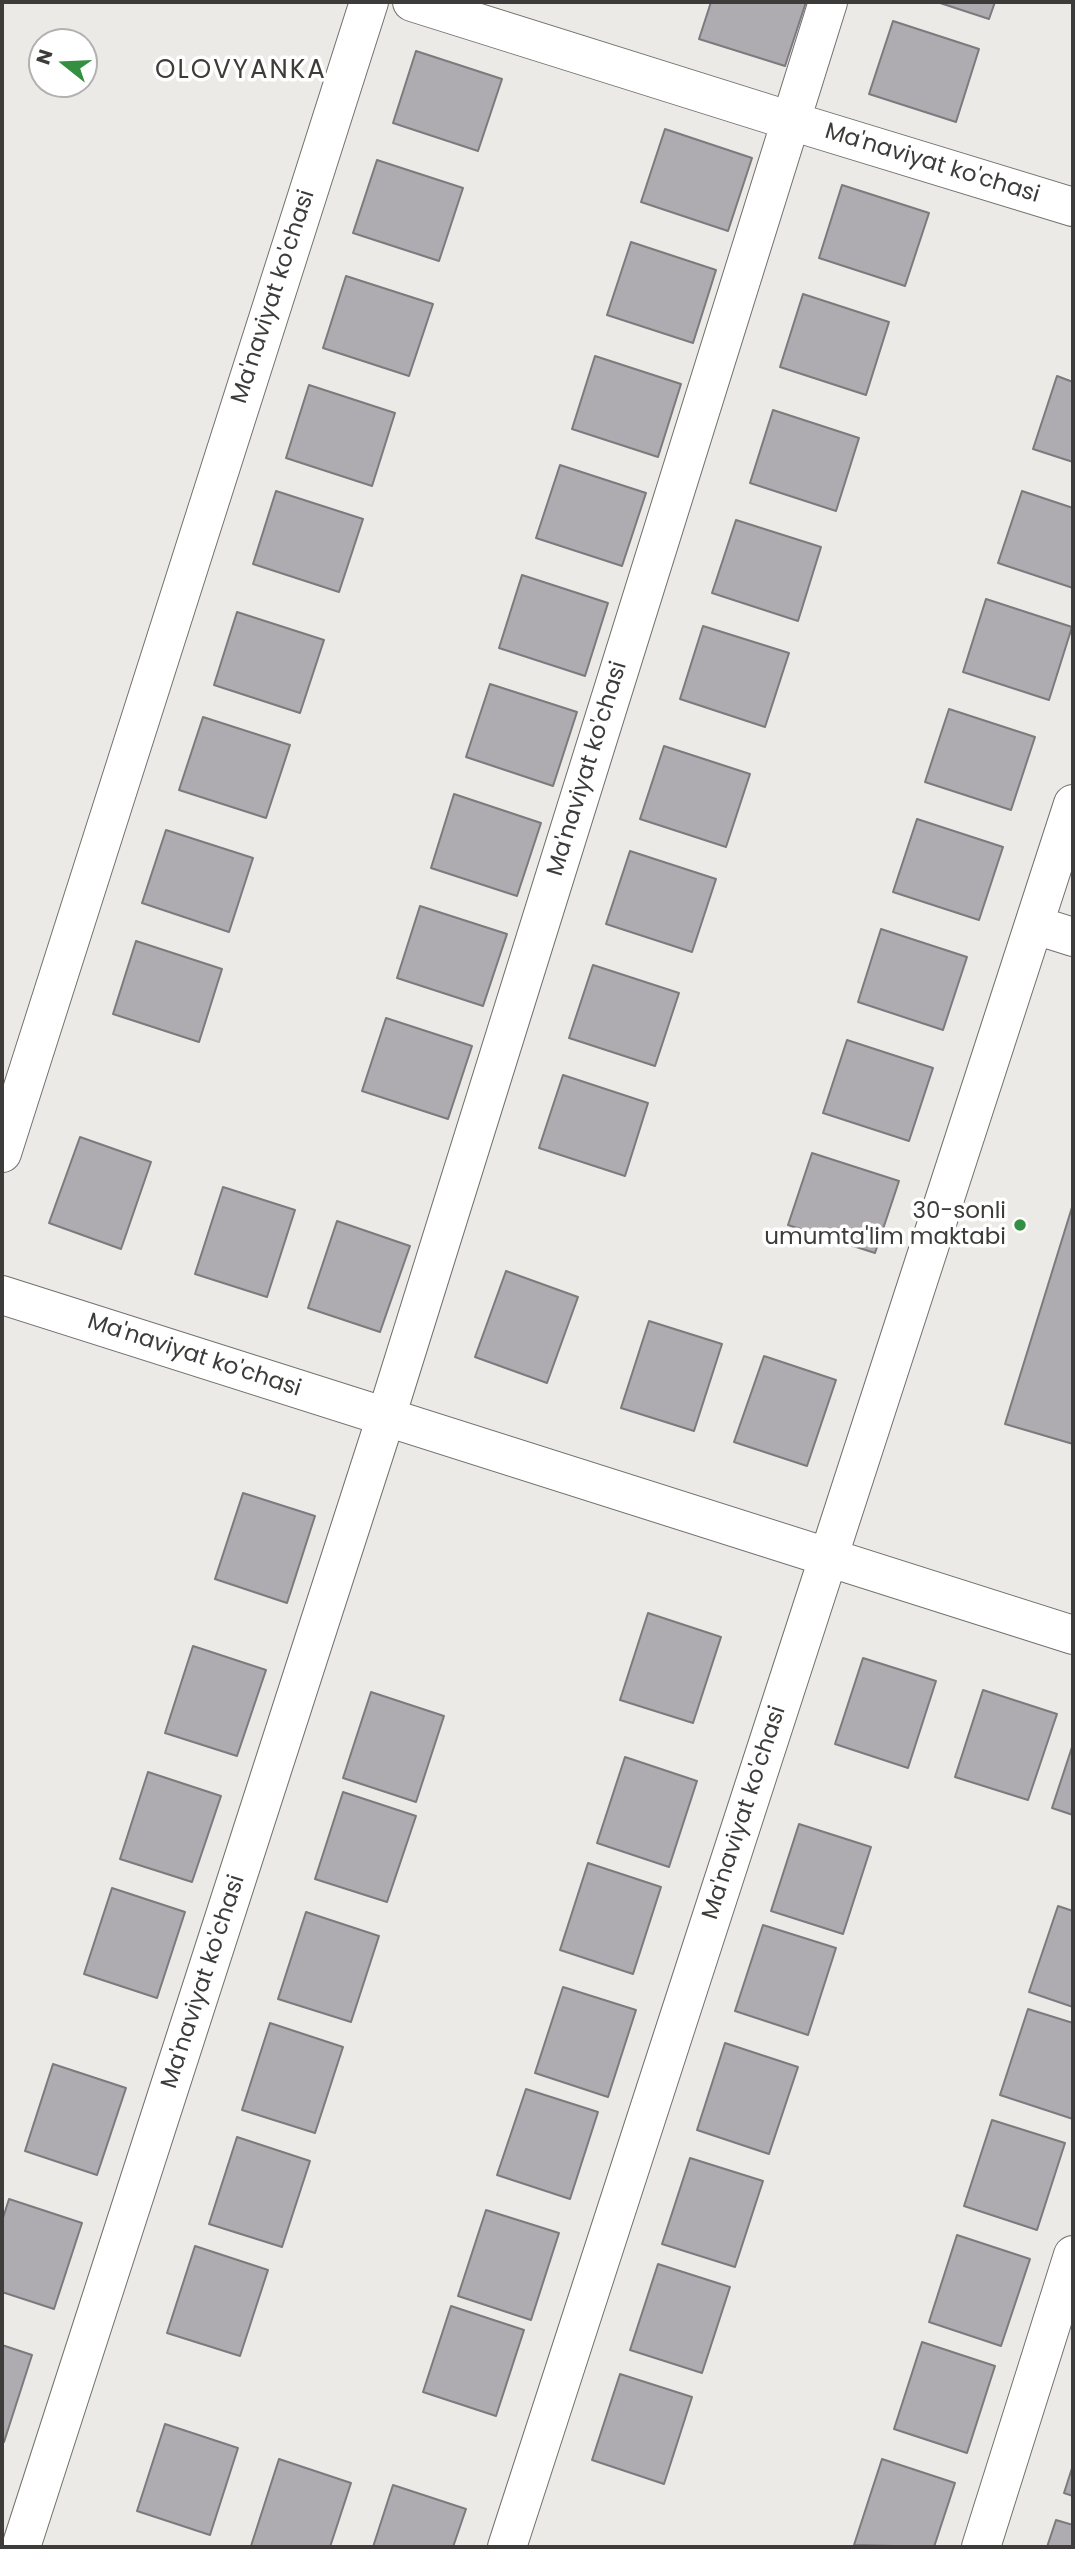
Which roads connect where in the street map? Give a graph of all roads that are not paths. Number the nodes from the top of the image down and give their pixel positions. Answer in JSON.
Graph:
{"nodes":[{"id":1,"x":369,"y":2,"type":"edge"},
{"id":2,"x":412,"y":2,"type":"edge"},
{"id":3,"x":828,"y":2,"type":"edge"},
{"id":4,"x":791,"y":121,"type":"junction"},
{"id":5,"x":1073,"y":207,"type":"edge"},
{"id":6,"x":1073,"y":804,"type":"edge"},
{"id":7,"x":1035,"y":925,"type":"junction"},
{"id":8,"x":1073,"y":937,"type":"edge"},
{"id":9,"x":2,"y":1153,"type":"edge"},
{"id":10,"x":2,"y":1296,"type":"edge"},
{"id":11,"x":386,"y":1417,"type":"junction"},
{"id":12,"x":828,"y":1558,"type":"junction"},
{"id":13,"x":1073,"y":1635,"type":"edge"},
{"id":14,"x":1073,"y":2255,"type":"edge"},
{"id":15,"x":21,"y":2547,"type":"edge"},
{"id":16,"x":507,"y":2547,"type":"edge"},
{"id":17,"x":981,"y":2547,"type":"edge"}],
"edges":[{"from":1,"to":9,"type":"street","name":"Ma'naviyat ko'chasi"},
{"from":2,"to":4,"type":"street","name":"Ma'naviyat ko'chasi"},
{"from":3,"to":4,"type":"street","name":"Ma'naviyat ko'chasi"},
{"from":4,"to":5,"type":"street","name":"Ma'naviyat ko'chasi"},
{"from":4,"to":11,"type":"street","name":"Ma'naviyat ko'chasi"},
{"from":6,"to":7,"type":"street","name":"Ma'naviyat ko'chasi"},
{"from":7,"to":8,"type":"street"},
{"from":7,"to":12,"type":"street","name":"Ma'naviyat ko'chasi"},
{"from":10,"to":11,"type":"street","name":"Ma'naviyat ko'chasi"},
{"from":11,"to":12,"type":"street","name":"Ma'naviyat ko'chasi"},
{"from":11,"to":15,"type":"street","name":"Ma'naviyat ko'chasi"},
{"from":12,"to":13,"type":"street","name":"Ma'naviyat ko'chasi"},
{"from":12,"to":16,"type":"street","name":"Ma'naviyat ko'chasi"},
{"from":14,"to":17,"type":"street"}]}
